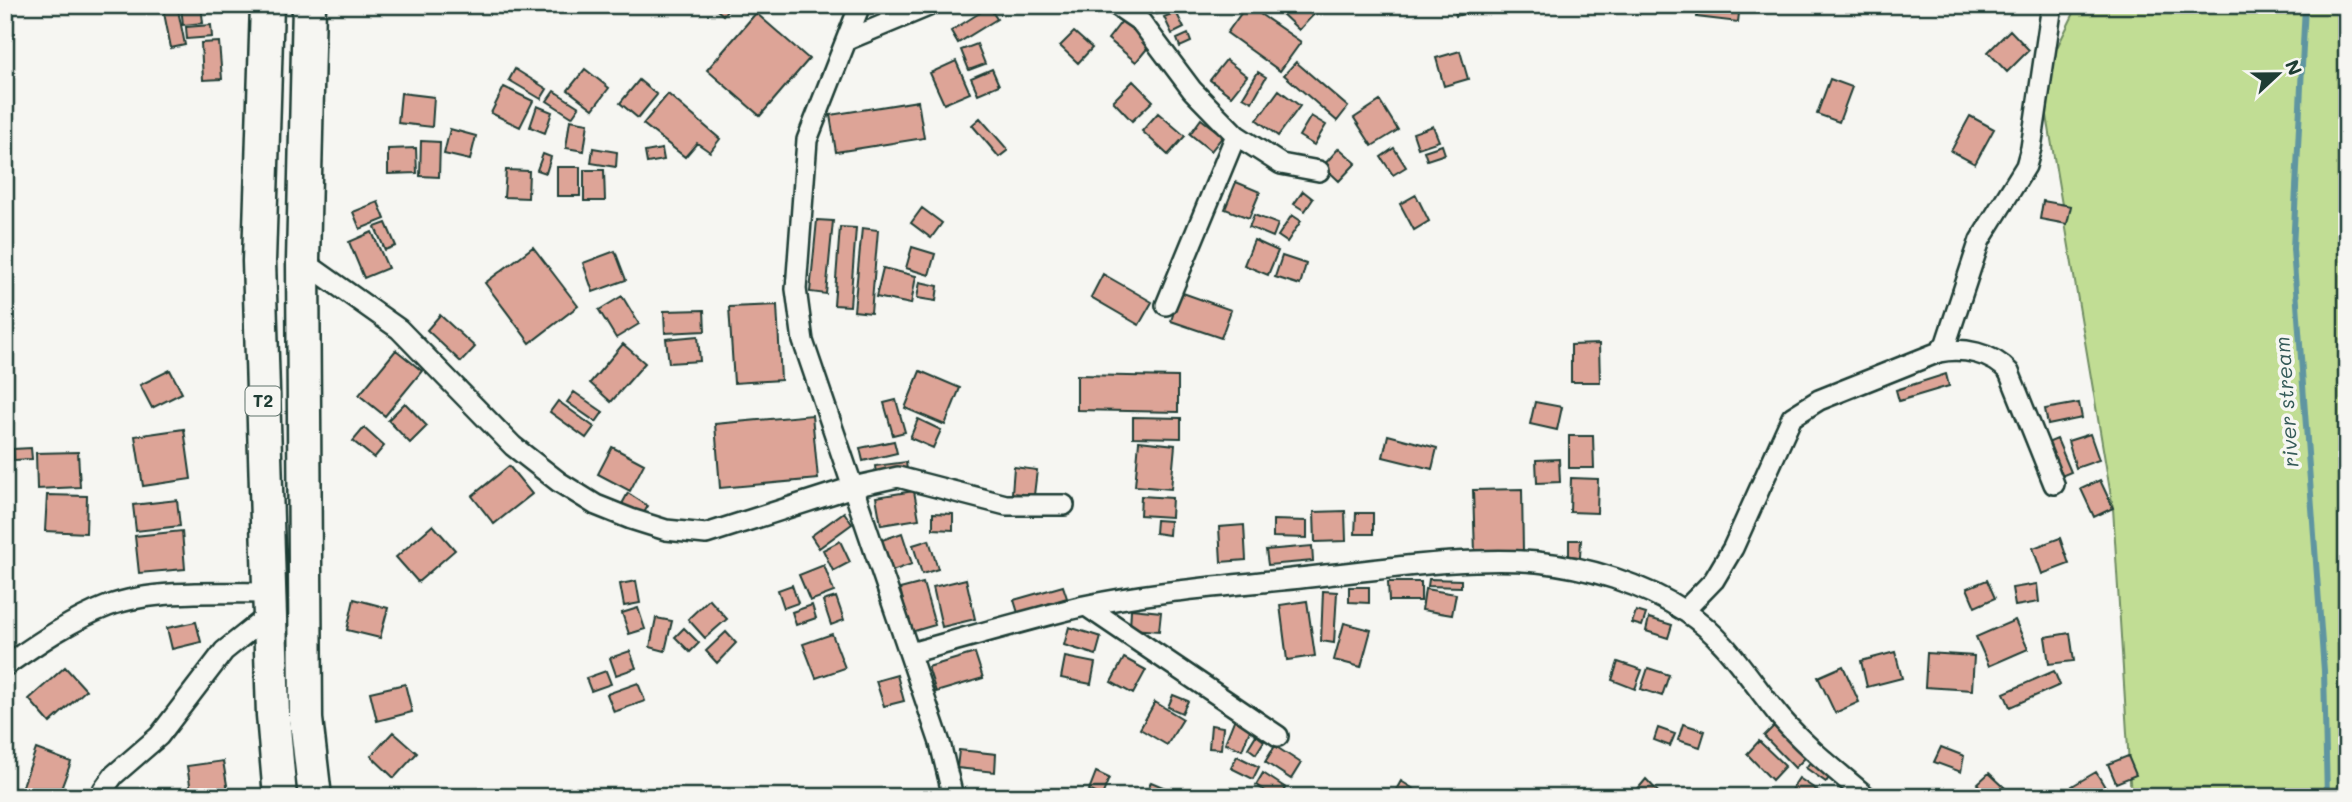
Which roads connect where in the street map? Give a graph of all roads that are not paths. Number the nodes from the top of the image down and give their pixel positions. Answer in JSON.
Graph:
{"nodes":[{"id":1,"x":267,"y":5,"type":"edge"},
{"id":2,"x":310,"y":5,"type":"edge"},
{"id":3,"x":860,"y":5,"type":"edge"},
{"id":4,"x":931,"y":5,"type":"edge"},
{"id":5,"x":1116,"y":5,"type":"edge"},
{"id":6,"x":2052,"y":5,"type":"edge"},
{"id":7,"x":846,"y":40,"type":"junction"},
{"id":8,"x":1236,"y":135,"type":"junction"},
{"id":9,"x":1319,"y":171,"type":"dead end"},
{"id":10,"x":303,"y":261,"type":"junction"},
{"id":11,"x":1166,"y":306,"type":"dead end"},
{"id":12,"x":1939,"y":352,"type":"junction"},
{"id":13,"x":2054,"y":484,"type":"dead end"},
{"id":14,"x":853,"y":487,"type":"junction"},
{"id":15,"x":1064,"y":505,"type":"dead end"},
{"id":16,"x":270,"y":604,"type":"junction"},
{"id":17,"x":1086,"y":606,"type":"junction"},
{"id":18,"x":1684,"y":611,"type":"junction"},
{"id":19,"x":911,"y":653,"type":"junction"},
{"id":20,"x":5,"y":666,"type":"edge"},
{"id":21,"x":1278,"y":736,"type":"dead end"},
{"id":22,"x":103,"y":790,"type":"dead end"},
{"id":23,"x":280,"y":797,"type":"edge"},
{"id":24,"x":315,"y":797,"type":"edge"},
{"id":25,"x":953,"y":797,"type":"edge"},
{"id":26,"x":1867,"y":797,"type":"edge"}],
"edges":[{"from":1,"to":16,"type":"highway","number":"T2"},
{"from":2,"to":10,"type":"highway","number":"T2"},
{"from":3,"to":7,"type":"street"},
{"from":4,"to":7,"type":"street"},
{"from":5,"to":8,"type":"street"},
{"from":6,"to":12,"type":"street"},
{"from":7,"to":14,"type":"street"},
{"from":8,"to":9,"type":"street"},
{"from":8,"to":11,"type":"street"},
{"from":10,"to":14,"type":"street"},
{"from":10,"to":24,"type":"highway","number":"T2"},
{"from":12,"to":13,"type":"street"},
{"from":12,"to":18,"type":"street"},
{"from":14,"to":15,"type":"street"},
{"from":14,"to":19,"type":"street"},
{"from":16,"to":20,"type":"street"},
{"from":16,"to":22,"type":"street"},
{"from":16,"to":23,"type":"highway","number":"T2"},
{"from":17,"to":18,"type":"street"},
{"from":17,"to":19,"type":"street"},
{"from":17,"to":21,"type":"street"},
{"from":18,"to":26,"type":"street"},
{"from":19,"to":25,"type":"street"}]}
